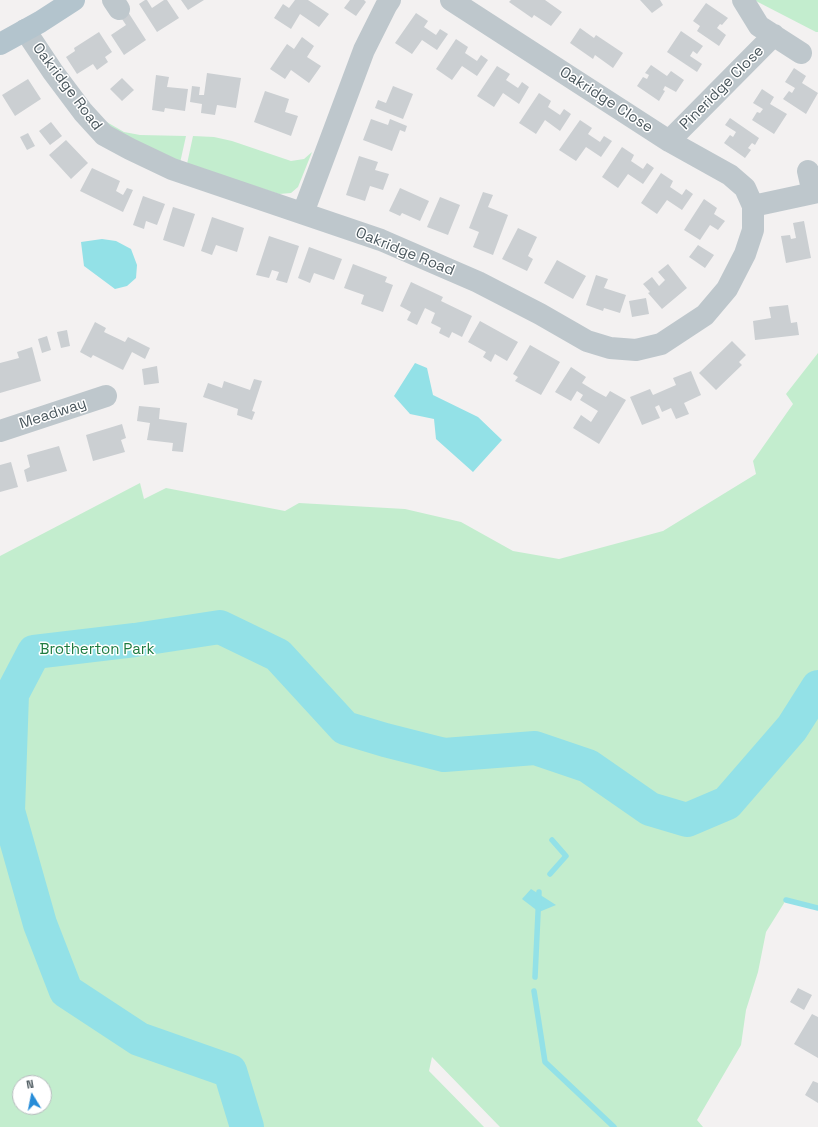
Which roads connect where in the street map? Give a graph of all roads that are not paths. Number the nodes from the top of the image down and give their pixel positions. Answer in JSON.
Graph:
{"nodes":[{"id":1,"x":74,"y":0,"type":"edge"},
{"id":2,"x":390,"y":0,"type":"edge"},
{"id":3,"x":451,"y":0,"type":"edge"},
{"id":4,"x":743,"y":0,"type":"edge"},
{"id":5,"x":25,"y":30,"type":"junction"},
{"id":6,"x":774,"y":35,"type":"junction"},
{"id":7,"x":0,"y":44,"type":"edge"},
{"id":8,"x":801,"y":53,"type":"dead end"},
{"id":9,"x":669,"y":141,"type":"junction"},
{"id":10,"x":808,"y":171,"type":"dead end"},
{"id":11,"x":815,"y":193,"type":"edge"},
{"id":12,"x":753,"y":206,"type":"junction"},
{"id":13,"x":303,"y":213,"type":"junction"},
{"id":14,"x":106,"y":396,"type":"dead end"},
{"id":15,"x":0,"y":431,"type":"edge"}],
"edges":[{"from":1,"to":5,"type":"main road"},
{"from":2,"to":13,"type":"street"},
{"from":3,"to":9,"type":"street","name":"Oakridge Close"},
{"from":4,"to":6,"type":"street","name":"Pineridge Close"},
{"from":5,"to":7,"type":"main road"},
{"from":5,"to":13,"type":"street","name":"Oakridge Road"},
{"from":6,"to":8,"type":"street","name":"Pineridge Close"},
{"from":6,"to":9,"type":"street","name":"Pineridge Close"},
{"from":9,"to":12,"type":"street","name":"Oakridge Close"},
{"from":10,"to":11,"type":"street"},
{"from":11,"to":12,"type":"street"},
{"from":12,"to":13,"type":"street","name":"Oakridge Road"},
{"from":14,"to":15,"type":"street","name":"Meadway"}]}
